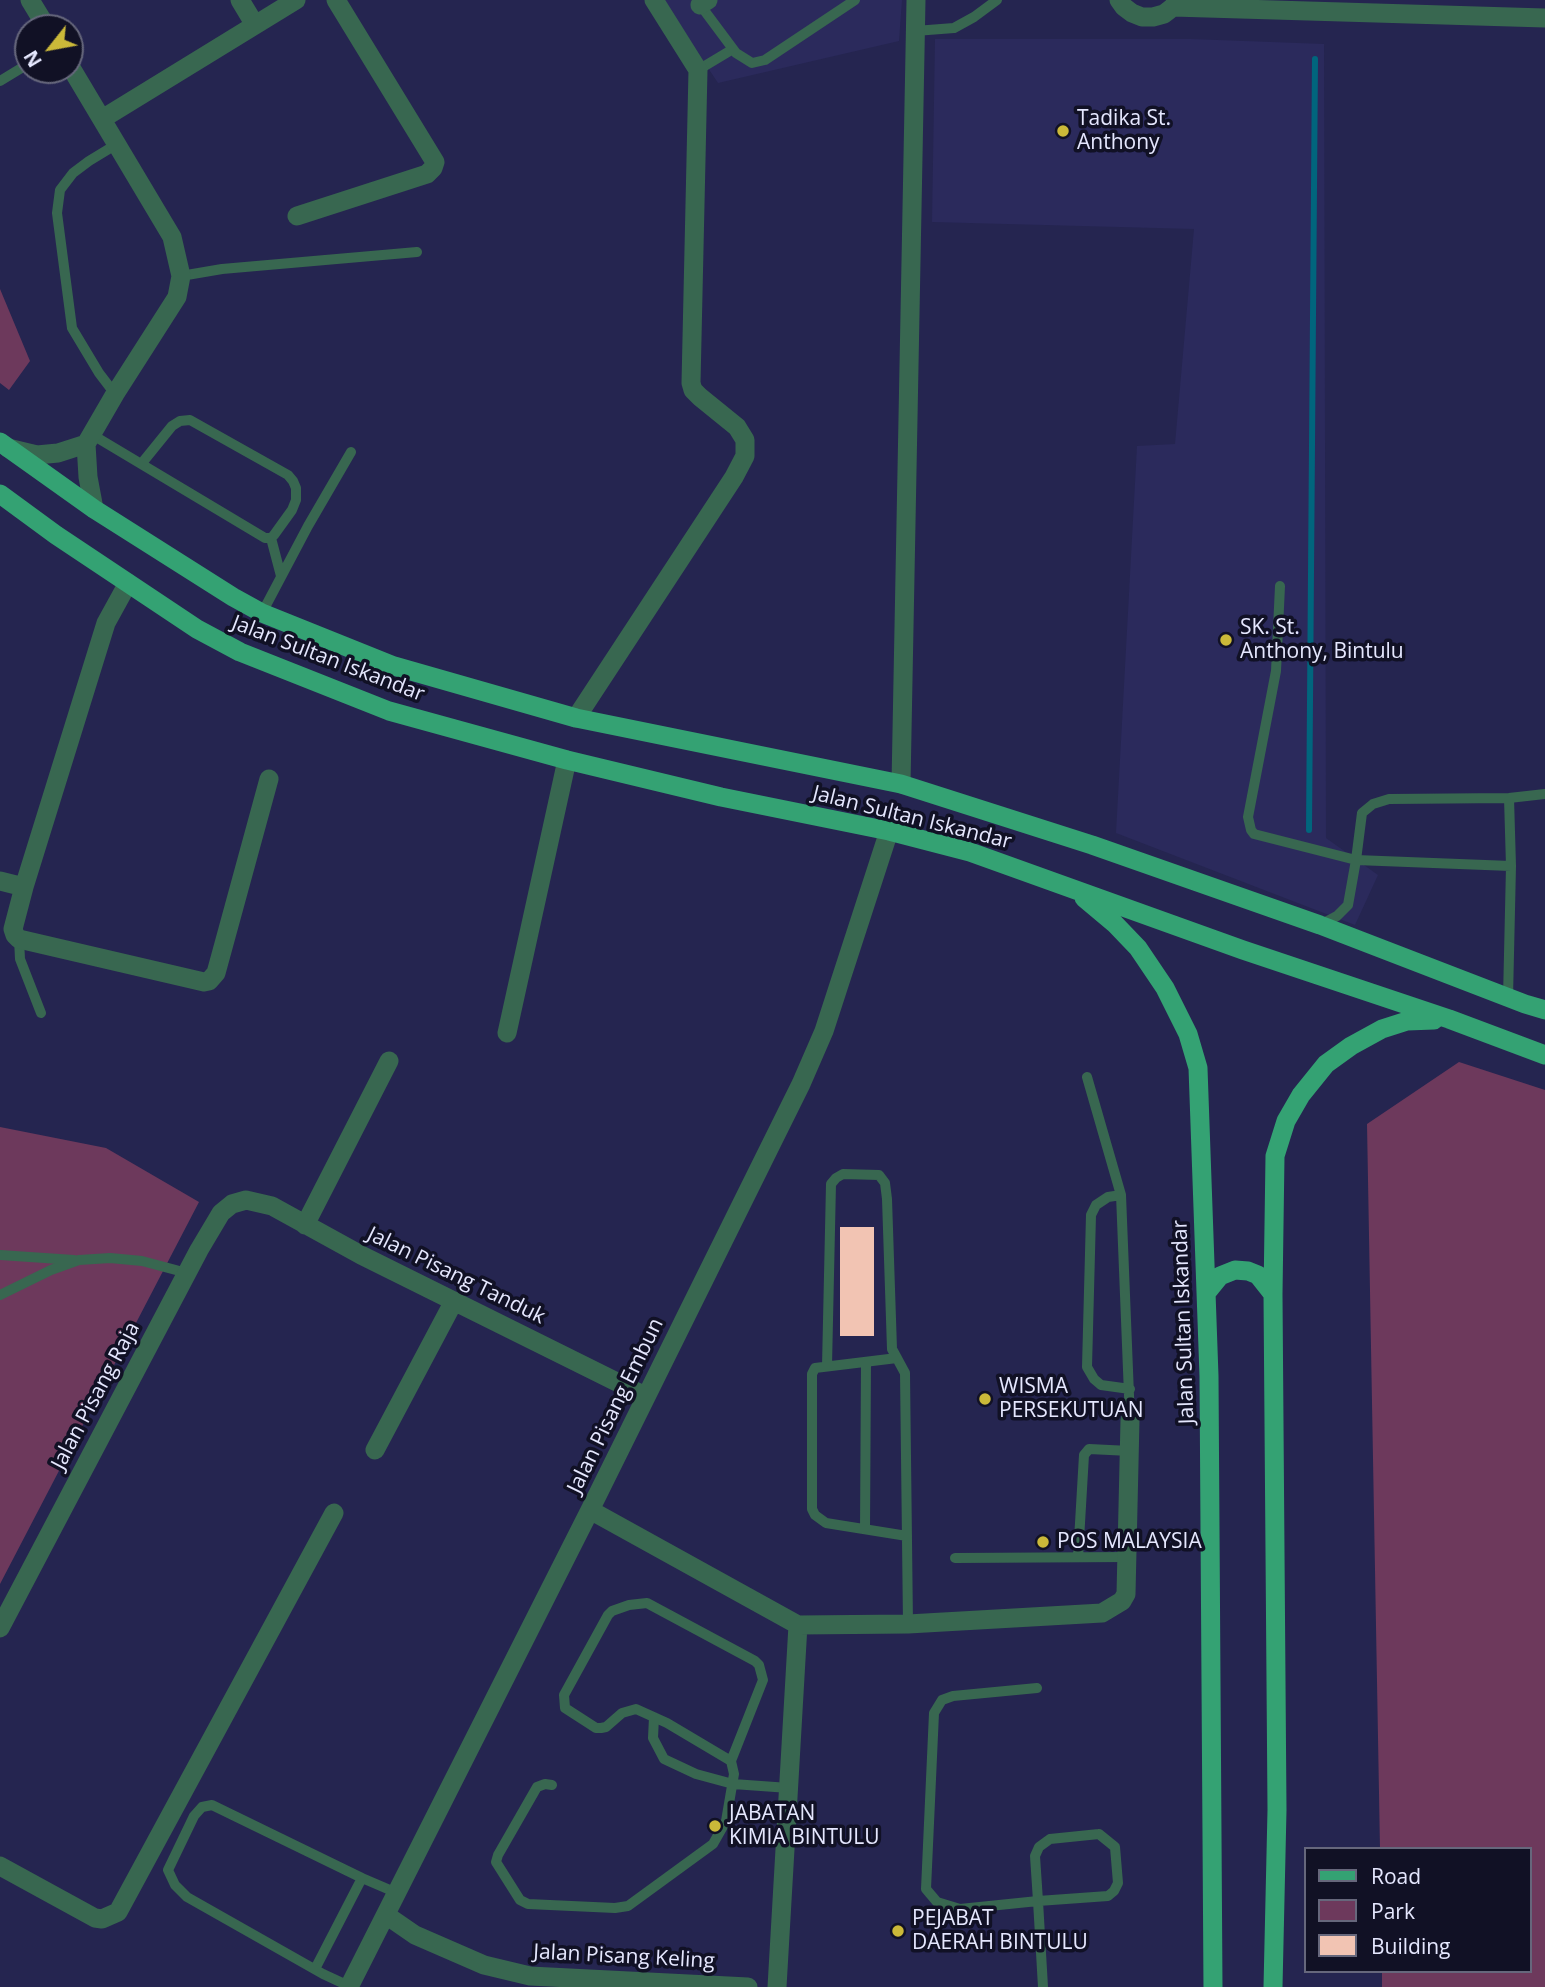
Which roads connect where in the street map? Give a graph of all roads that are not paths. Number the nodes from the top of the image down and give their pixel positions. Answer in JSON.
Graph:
{"nodes":[{"id":1,"x":240,"y":0,"type":"edge"},
{"id":2,"x":296,"y":0,"type":"edge"},
{"id":3,"x":335,"y":0,"type":"edge"},
{"id":4,"x":654,"y":0,"type":"edge"},
{"id":5,"x":855,"y":0,"type":"edge"},
{"id":6,"x":916,"y":0,"type":"edge"},
{"id":7,"x":997,"y":0,"type":"edge"},
{"id":8,"x":1119,"y":0,"type":"edge"},
{"id":9,"x":702,"y":2,"type":"edge"},
{"id":10,"x":1175,"y":3,"type":"edge"},
{"id":11,"x":1545,"y":18,"type":"edge"},
{"id":12,"x":255,"y":25,"type":"junction"},
{"id":13,"x":915,"y":31,"type":"junction"},
{"id":14,"x":733,"y":49,"type":"junction"},
{"id":15,"x":698,"y":70,"type":"junction"},
{"id":16,"x":81,"y":84,"type":"edge"},
{"id":17,"x":102,"y":119,"type":"junction"},
{"id":18,"x":117,"y":144,"type":"junction"},
{"id":19,"x":297,"y":216,"type":"dead end"},
{"id":20,"x":417,"y":252,"type":"dead end"},
{"id":21,"x":181,"y":276,"type":"junction"},
{"id":22,"x":115,"y":394,"type":"junction"},
{"id":23,"x":89,"y":439,"type":"junction"},
{"id":24,"x":4,"y":445,"type":"edge"},
{"id":25,"x":351,"y":452,"type":"dead end"},
{"id":26,"x":142,"y":463,"type":"junction"},
{"id":27,"x":0,"y":494,"type":"edge"},
{"id":28,"x":94,"y":509,"type":"junction"},
{"id":29,"x":271,"y":538,"type":"junction"},
{"id":30,"x":281,"y":576,"type":"junction"},
{"id":31,"x":128,"y":583,"type":"junction"},
{"id":32,"x":1280,"y":586,"type":"dead end"},
{"id":33,"x":262,"y":614,"type":"junction"},
{"id":34,"x":576,"y":718,"type":"junction"},
{"id":35,"x":567,"y":760,"type":"junction"},
{"id":36,"x":269,"y":779,"type":"dead end"},
{"id":37,"x":901,"y":784,"type":"junction"},
{"id":38,"x":1545,"y":794,"type":"edge"},
{"id":39,"x":1509,"y":797,"type":"junction"},
{"id":40,"x":889,"y":831,"type":"junction"},
{"id":41,"x":1356,"y":860,"type":"junction"},
{"id":42,"x":1511,"y":866,"type":"junction"},
{"id":43,"x":0,"y":881,"type":"edge"},
{"id":44,"x":24,"y":887,"type":"junction"},
{"id":45,"x":1073,"y":888,"type":"junction"},
{"id":46,"x":1320,"y":925,"type":"junction"},
{"id":47,"x":19,"y":939,"type":"junction"},
{"id":48,"x":1545,"y":1000,"type":"edge"},
{"id":49,"x":1517,"y":1001,"type":"junction"},
{"id":50,"x":1545,"y":1010,"type":"edge"},
{"id":51,"x":41,"y":1013,"type":"dead end"},
{"id":52,"x":1449,"y":1019,"type":"junction"},
{"id":53,"x":507,"y":1033,"type":"dead end"},
{"id":54,"x":1545,"y":1055,"type":"edge"},
{"id":55,"x":389,"y":1060,"type":"dead end"},
{"id":56,"x":1087,"y":1077,"type":"dead end"},
{"id":57,"x":1121,"y":1195,"type":"junction"},
{"id":58,"x":246,"y":1200,"type":"joint"},
{"id":59,"x":305,"y":1225,"type":"junction"},
{"id":60,"x":0,"y":1255,"type":"edge"},
{"id":61,"x":79,"y":1260,"type":"junction"},
{"id":62,"x":187,"y":1273,"type":"junction"},
{"id":63,"x":1206,"y":1292,"type":"junction"},
{"id":64,"x":1273,"y":1294,"type":"junction"},
{"id":65,"x":0,"y":1295,"type":"edge"},
{"id":66,"x":454,"y":1301,"type":"junction"},
{"id":67,"x":897,"y":1359,"type":"junction"},
{"id":68,"x":866,"y":1362,"type":"junction"},
{"id":69,"x":827,"y":1366,"type":"junction"},
{"id":70,"x":1130,"y":1389,"type":"junction"},
{"id":71,"x":646,"y":1396,"type":"junction"},
{"id":72,"x":1130,"y":1420,"type":"joint"},
{"id":73,"x":374,"y":1450,"type":"dead end"},
{"id":74,"x":1130,"y":1451,"type":"junction"},
{"id":75,"x":590,"y":1510,"type":"junction"},
{"id":76,"x":334,"y":1513,"type":"dead end"},
{"id":77,"x":865,"y":1529,"type":"junction"},
{"id":78,"x":907,"y":1535,"type":"junction"},
{"id":79,"x":1078,"y":1557,"type":"junction"},
{"id":80,"x":1127,"y":1557,"type":"junction"},
{"id":81,"x":955,"y":1558,"type":"dead end"},
{"id":82,"x":908,"y":1624,"type":"junction"},
{"id":83,"x":797,"y":1625,"type":"junction"},
{"id":84,"x":0,"y":1628,"type":"edge"},
{"id":85,"x":1037,"y":1688,"type":"dead end"},
{"id":86,"x":654,"y":1717,"type":"junction"},
{"id":87,"x":731,"y":1761,"type":"junction"},
{"id":88,"x":733,"y":1784,"type":"junction"},
{"id":89,"x":552,"y":1785,"type":"dead end"},
{"id":90,"x":789,"y":1788,"type":"junction"},
{"id":91,"x":0,"y":1866,"type":"edge"},
{"id":92,"x":362,"y":1878,"type":"junction"},
{"id":93,"x":397,"y":1893,"type":"junction"},
{"id":94,"x":1038,"y":1901,"type":"junction"},
{"id":95,"x":386,"y":1915,"type":"junction"},
{"id":96,"x":315,"y":1969,"type":"junction"},
{"id":97,"x":349,"y":1987,"type":"edge"},
{"id":98,"x":748,"y":1987,"type":"edge"},
{"id":99,"x":776,"y":1987,"type":"edge"},
{"id":100,"x":1043,"y":1987,"type":"edge"},
{"id":101,"x":1213,"y":1987,"type":"edge"},
{"id":102,"x":1273,"y":1987,"type":"edge"}],
"edges":[{"from":1,"to":12,"type":"street"},
{"from":2,"to":12,"type":"street"},
{"from":3,"to":19,"type":"street"},
{"from":4,"to":15,"type":"street"},
{"from":5,"to":14,"type":"lane"},
{"from":6,"to":13,"type":"street"},
{"from":7,"to":13,"type":"lane"},
{"from":8,"to":10,"type":"street"},
{"from":9,"to":14,"type":"lane"},
{"from":10,"to":11,"type":"street"},
{"from":12,"to":17,"type":"street"},
{"from":13,"to":37,"type":"street"},
{"from":14,"to":15,"type":"lane"},
{"from":15,"to":34,"type":"street"},
{"from":16,"to":17,"type":"street"},
{"from":17,"to":18,"type":"street"},
{"from":18,"to":21,"type":"street"},
{"from":18,"to":22,"type":"lane"},
{"from":20,"to":21,"type":"lane"},
{"from":21,"to":22,"type":"street"},
{"from":22,"to":23,"type":"street"},
{"from":23,"to":24,"type":"street"},
{"from":23,"to":26,"type":"lane"},
{"from":23,"to":28,"type":"street"},
{"from":24,"to":28,"type":"main road","name":"Jalan Sultan Iskandar"},
{"from":25,"to":30,"type":"lane"},
{"from":26,"to":29,"type":"lane"},
{"from":26,"to":29,"type":"lane"},
{"from":27,"to":31,"type":"main road","name":"Jalan Sultan Iskandar"},
{"from":28,"to":33,"type":"main road","name":"Jalan Sultan Iskandar"},
{"from":29,"to":30,"type":"lane"},
{"from":30,"to":33,"type":"lane"},
{"from":31,"to":35,"type":"main road","name":"Jalan Sultan Iskandar"},
{"from":31,"to":44,"type":"street"},
{"from":32,"to":41,"type":"lane"},
{"from":33,"to":34,"type":"main road","name":"Jalan Sultan Iskandar"},
{"from":34,"to":37,"type":"main road","name":"Jalan Sultan Iskandar"},
{"from":35,"to":40,"type":"main road","name":"Jalan Sultan Iskandar"},
{"from":35,"to":53,"type":"street"},
{"from":36,"to":47,"type":"street"},
{"from":37,"to":46,"type":"main road","name":"Jalan Sultan Iskandar"},
{"from":38,"to":39,"type":"lane"},
{"from":39,"to":41,"type":"lane"},
{"from":39,"to":42,"type":"lane"},
{"from":40,"to":45,"type":"main road","name":"Jalan Sultan Iskandar"},
{"from":40,"to":71,"type":"street","name":"Jalan Pisang Embun"},
{"from":41,"to":42,"type":"lane"},
{"from":41,"to":46,"type":"lane"},
{"from":42,"to":49,"type":"lane"},
{"from":43,"to":44,"type":"street"},
{"from":44,"to":47,"type":"street"},
{"from":45,"to":52,"type":"main road"},
{"from":45,"to":63,"type":"main road","name":"Jalan Sultan Iskandar"},
{"from":46,"to":49,"type":"main road","name":"Jalan Sultan Iskandar"},
{"from":47,"to":51,"type":"lane"},
{"from":48,"to":49,"type":"main road"},
{"from":49,"to":50,"type":"main road","name":"Jalan Sultan Iskandar"},
{"from":52,"to":54,"type":"main road"},
{"from":52,"to":64,"type":"main road"},
{"from":55,"to":59,"type":"street"},
{"from":56,"to":57,"type":"lane"},
{"from":57,"to":70,"type":"lane"},
{"from":57,"to":70,"type":"lane"},
{"from":58,"to":59,"type":"street","name":"Jalan Pisang Tanduk"},
{"from":58,"to":62,"type":"street","name":"Jalan Pisang Raja"},
{"from":59,"to":66,"type":"street","name":"Jalan Pisang Tanduk"},
{"from":60,"to":61,"type":"lane"},
{"from":61,"to":62,"type":"lane"},
{"from":61,"to":65,"type":"lane"},
{"from":62,"to":84,"type":"street","name":"Jalan Pisang Raja"},
{"from":63,"to":64,"type":"main road"},
{"from":63,"to":101,"type":"main road","name":"Jalan Sultan Iskandar"},
{"from":64,"to":102,"type":"main road"},
{"from":66,"to":71,"type":"street","name":"Jalan Pisang Tanduk"},
{"from":66,"to":73,"type":"street"},
{"from":67,"to":68,"type":"lane"},
{"from":67,"to":69,"type":"lane"},
{"from":67,"to":78,"type":"lane"},
{"from":68,"to":69,"type":"lane"},
{"from":68,"to":77,"type":"lane"},
{"from":69,"to":77,"type":"lane"},
{"from":70,"to":72,"type":"lane"},
{"from":71,"to":75,"type":"street","name":"Jalan Pisang Embun"},
{"from":72,"to":74,"type":"street"},
{"from":74,"to":79,"type":"lane"},
{"from":74,"to":80,"type":"street"},
{"from":75,"to":83,"type":"street"},
{"from":75,"to":93,"type":"street","name":"Jalan Pisang Embun"},
{"from":76,"to":91,"type":"street"},
{"from":77,"to":78,"type":"lane"},
{"from":78,"to":82,"type":"lane"},
{"from":79,"to":80,"type":"lane"},
{"from":79,"to":81,"type":"lane"},
{"from":80,"to":82,"type":"street"},
{"from":82,"to":83,"type":"street"},
{"from":83,"to":90,"type":"street"},
{"from":85,"to":94,"type":"lane"},
{"from":86,"to":87,"type":"lane"},
{"from":86,"to":87,"type":"lane"},
{"from":86,"to":88,"type":"lane"},
{"from":87,"to":88,"type":"lane"},
{"from":88,"to":89,"type":"lane"},
{"from":88,"to":90,"type":"lane"},
{"from":90,"to":99,"type":"street"},
{"from":92,"to":93,"type":"lane"},
{"from":92,"to":96,"type":"lane"},
{"from":92,"to":96,"type":"lane"},
{"from":93,"to":95,"type":"street","name":"Jalan Pisang Embun"},
{"from":94,"to":94,"type":"lane"},
{"from":94,"to":100,"type":"lane"},
{"from":95,"to":97,"type":"street","name":"Jalan Pisang Embun"},
{"from":95,"to":98,"type":"street","name":"Jalan Pisang Keling"},
{"from":96,"to":97,"type":"lane"}]}
